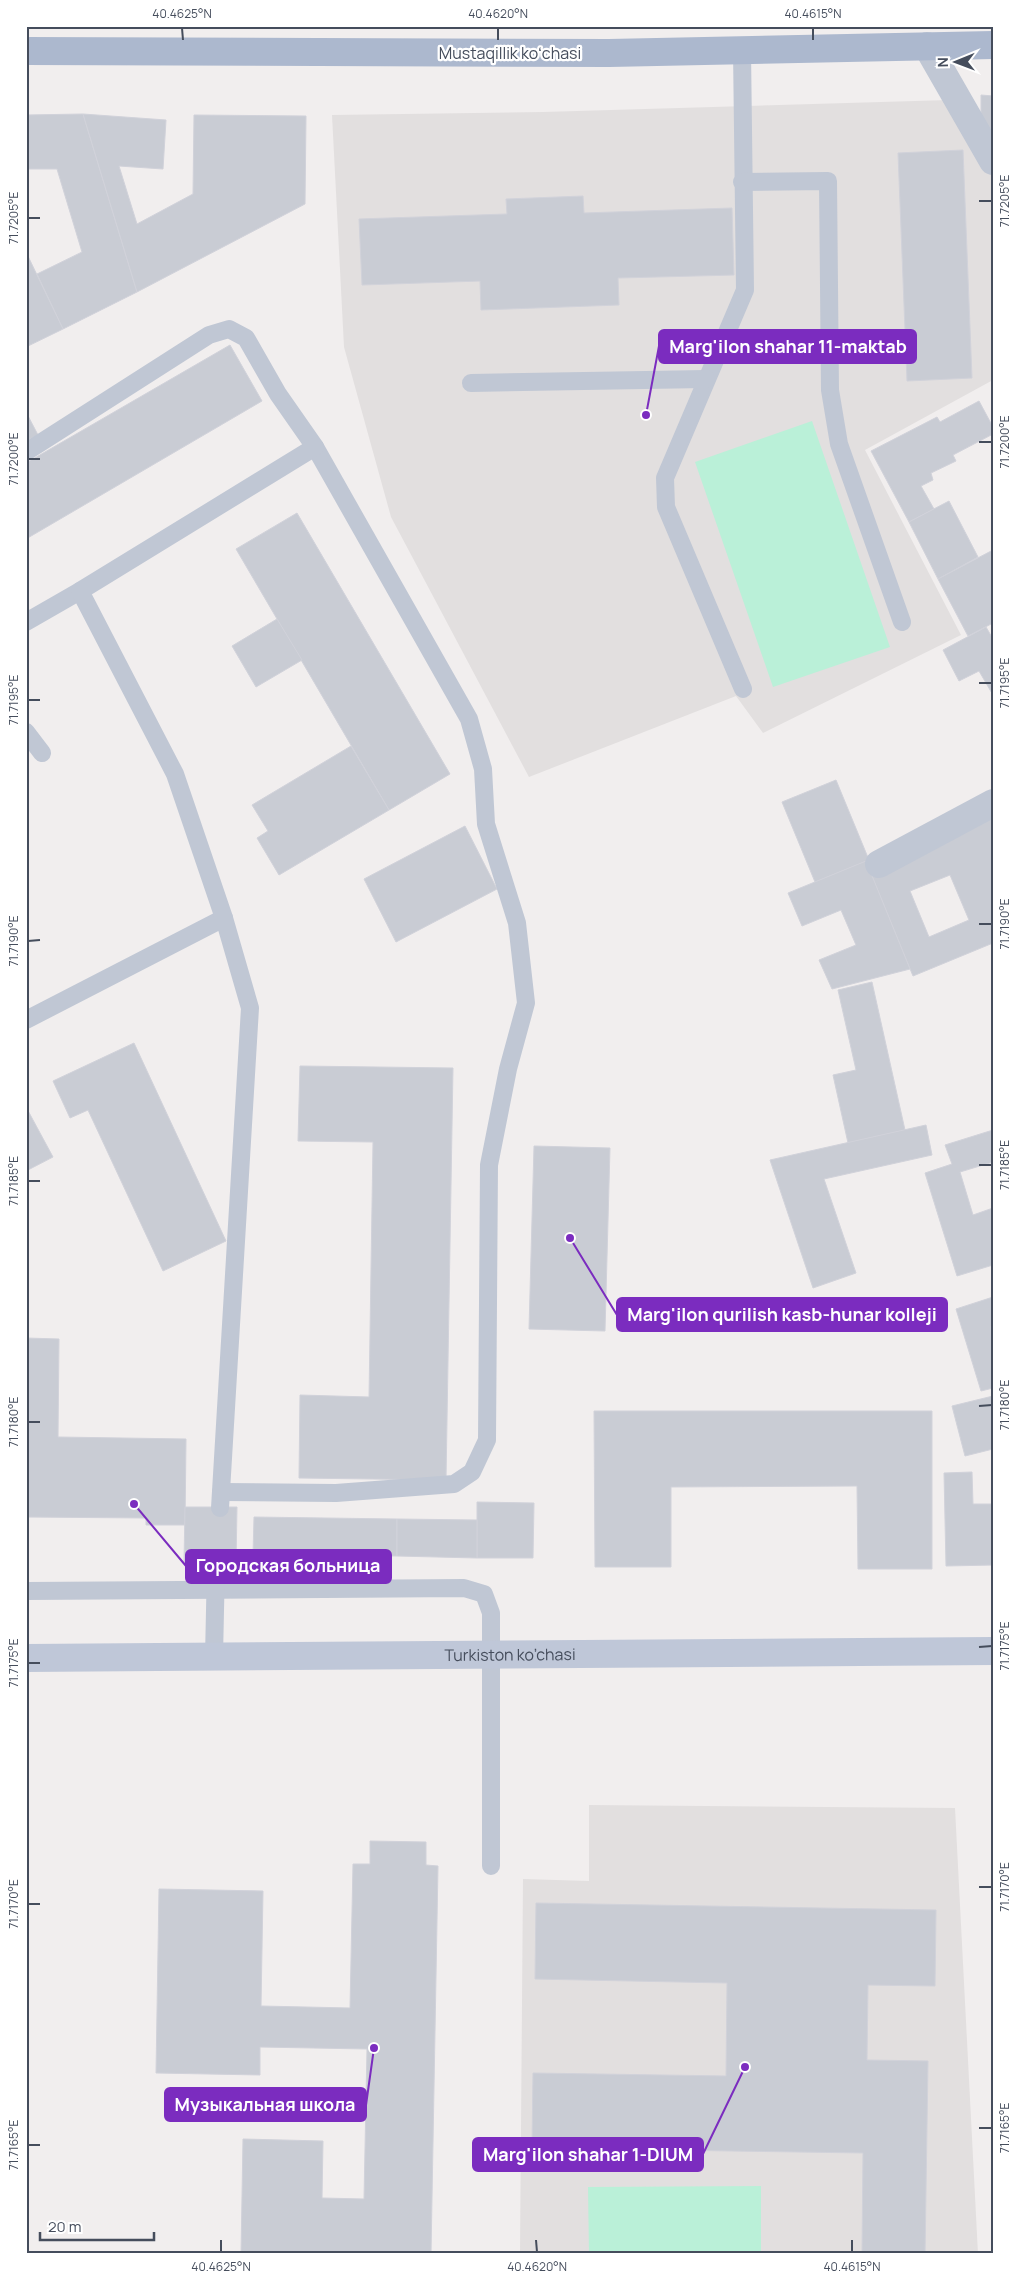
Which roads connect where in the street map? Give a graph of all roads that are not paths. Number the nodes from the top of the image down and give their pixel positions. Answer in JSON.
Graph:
{"nodes":[{"id":1,"x":848,"y":37,"type":"edge"},
{"id":2,"x":993,"y":45,"type":"edge"},
{"id":3,"x":927,"y":46,"type":"junction"},
{"id":4,"x":742,"y":50,"type":"junction"},
{"id":5,"x":26,"y":51,"type":"edge"},
{"id":6,"x":993,"y":161,"type":"edge"},
{"id":7,"x":742,"y":182,"type":"junction"},
{"id":8,"x":706,"y":379,"type":"junction"},
{"id":9,"x":470,"y":383,"type":"dead end"},
{"id":10,"x":315,"y":447,"type":"junction"},
{"id":11,"x":26,"y":452,"type":"edge"},
{"id":12,"x":80,"y":591,"type":"junction"},
{"id":13,"x":26,"y":622,"type":"edge"},
{"id":14,"x":902,"y":622,"type":"dead end"},
{"id":15,"x":743,"y":689,"type":"dead end"},
{"id":16,"x":26,"y":732,"type":"edge"},
{"id":17,"x":42,"y":753,"type":"dead end"},
{"id":18,"x":993,"y":803,"type":"edge"},
{"id":19,"x":879,"y":864,"type":"dead end"},
{"id":20,"x":224,"y":918,"type":"junction"},
{"id":21,"x":26,"y":1020,"type":"edge"},
{"id":22,"x":216,"y":1564,"type":"dead end"},
{"id":23,"x":215,"y":1590,"type":"junction"},
{"id":24,"x":26,"y":1591,"type":"edge"},
{"id":25,"x":993,"y":1651,"type":"edge"},
{"id":26,"x":491,"y":1655,"type":"junction"},
{"id":27,"x":214,"y":1656,"type":"junction"},
{"id":28,"x":26,"y":1658,"type":"edge"},
{"id":29,"x":491,"y":1866,"type":"dead end"}],
"edges":[{"from":1,"to":3,"type":"main road","name":"Mustaqillik koʻchasi"},
{"from":1,"to":4,"type":"main road","name":"Mustaqillik koʻchasi"},
{"from":2,"to":3,"type":"main road","name":"Mustaqillik koʻchasi"},
{"from":3,"to":6,"type":"street"},
{"from":4,"to":5,"type":"main road","name":"Mustaqillik koʻchasi"},
{"from":4,"to":7,"type":"lane"},
{"from":7,"to":8,"type":"lane"},
{"from":7,"to":14,"type":"lane"},
{"from":8,"to":9,"type":"lane"},
{"from":8,"to":15,"type":"lane"},
{"from":10,"to":11,"type":"lane"},
{"from":10,"to":12,"type":"lane"},
{"from":10,"to":20,"type":"lane"},
{"from":12,"to":13,"type":"lane"},
{"from":12,"to":20,"type":"lane"},
{"from":16,"to":17,"type":"lane"},
{"from":18,"to":19,"type":"street"},
{"from":20,"to":21,"type":"lane"},
{"from":22,"to":23,"type":"lane"},
{"from":23,"to":24,"type":"lane"},
{"from":23,"to":26,"type":"lane"},
{"from":23,"to":27,"type":"lane"},
{"from":25,"to":26,"type":"main road","name":"Turkiston ko’chasi"},
{"from":26,"to":27,"type":"main road","name":"Turkiston ko’chasi"},
{"from":26,"to":29,"type":"lane"},
{"from":27,"to":28,"type":"main road","name":"Turkiston ko’chasi"}]}
